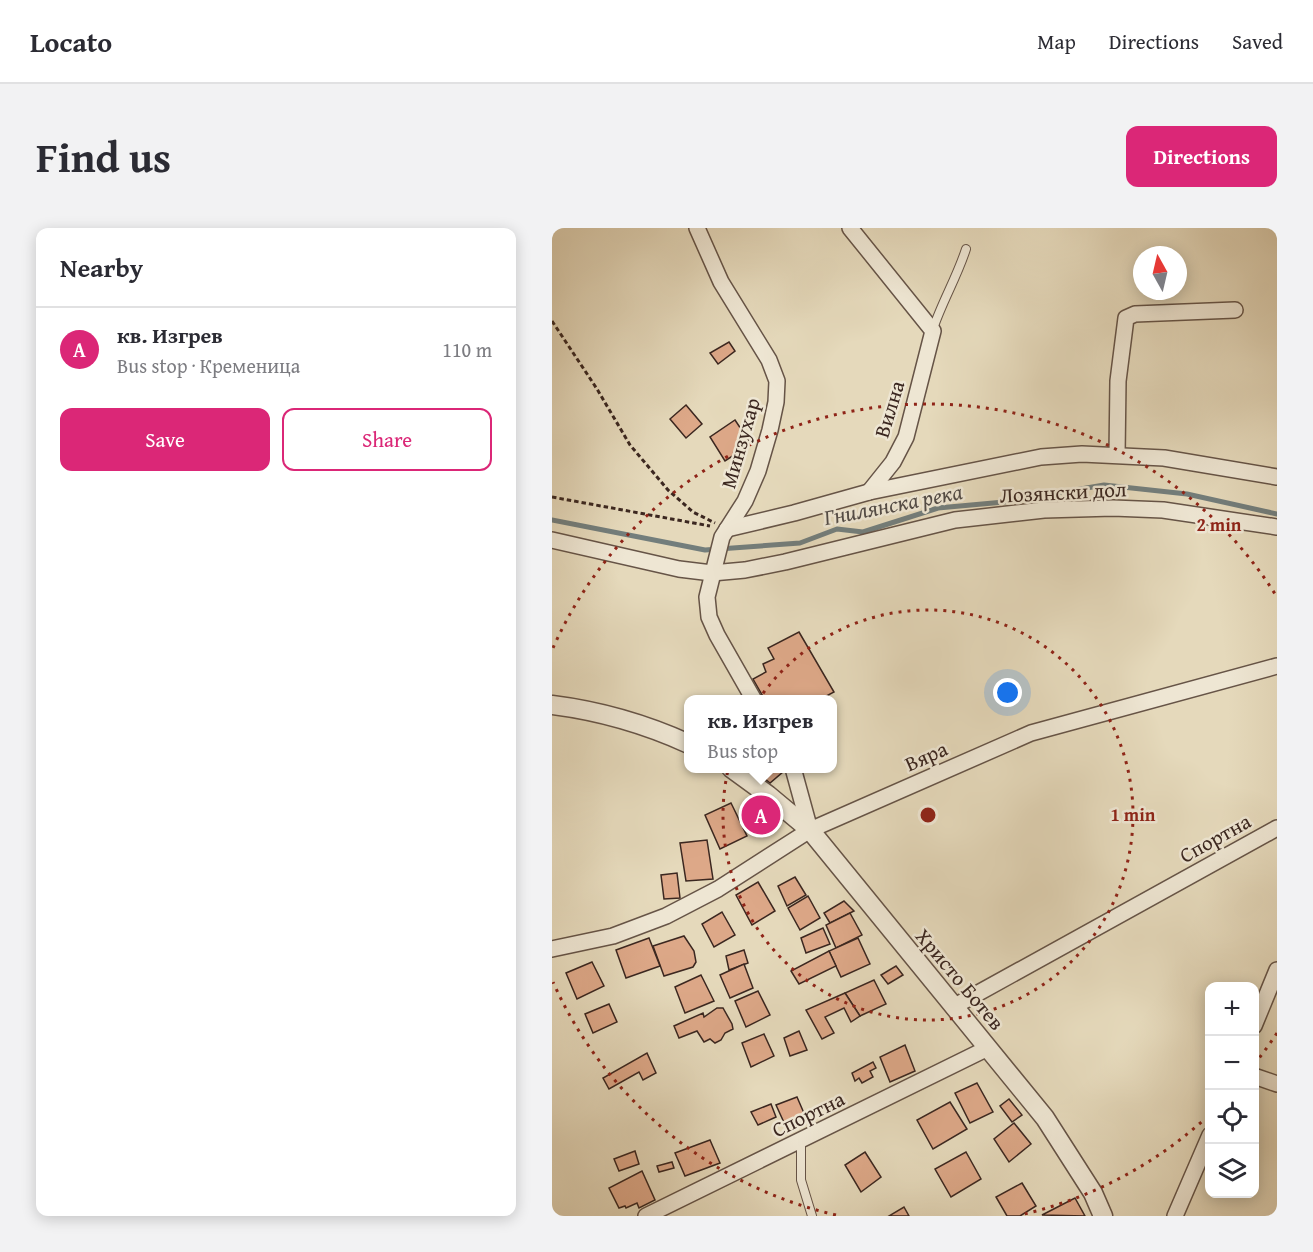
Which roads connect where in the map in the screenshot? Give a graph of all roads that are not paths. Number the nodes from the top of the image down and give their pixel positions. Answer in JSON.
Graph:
{"nodes":[{"id":1,"x":697,"y":228,"type":"edge"},
{"id":2,"x":850,"y":228,"type":"edge"},
{"id":3,"x":966,"y":249,"type":"dead end"},
{"id":4,"x":1235,"y":310,"type":"dead end"},
{"id":5,"x":933,"y":331,"type":"junction"},
{"id":6,"x":1117,"y":455,"type":"junction"},
{"id":7,"x":1277,"y":477,"type":"edge"},
{"id":8,"x":869,"y":492,"type":"junction"},
{"id":9,"x":1277,"y":527,"type":"edge"},
{"id":10,"x":724,"y":533,"type":"junction"},
{"id":11,"x":552,"y":540,"type":"edge"},
{"id":12,"x":713,"y":568,"type":"junction"},
{"id":13,"x":1277,"y":666,"type":"edge"},
{"id":14,"x":752,"y":695,"type":"edge"},
{"id":15,"x":552,"y":705,"type":"edge"},
{"id":16,"x":684,"y":742,"type":"edge"},
{"id":17,"x":738,"y":773,"type":"edge"},
{"id":18,"x":794,"y":773,"type":"edge"},
{"id":19,"x":1277,"y":828,"type":"edge"},
{"id":20,"x":810,"y":830,"type":"junction"},
{"id":21,"x":552,"y":949,"type":"edge"},
{"id":22,"x":1277,"y":970,"type":"edge"},
{"id":23,"x":953,"y":1007,"type":"junction"},
{"id":24,"x":1259,"y":1014,"type":"edge"},
{"id":25,"x":988,"y":1048,"type":"junction"},
{"id":26,"x":1259,"y":1078,"type":"edge"},
{"id":27,"x":1277,"y":1084,"type":"edge"},
{"id":28,"x":801,"y":1141,"type":"junction"},
{"id":29,"x":1205,"y":1144,"type":"edge"},
{"id":30,"x":646,"y":1216,"type":"edge"},
{"id":31,"x":812,"y":1216,"type":"edge"},
{"id":32,"x":1103,"y":1216,"type":"edge"},
{"id":33,"x":1175,"y":1216,"type":"edge"}],
"edges":[{"from":1,"to":10,"type":"street","name":"Минзухар"},
{"from":2,"to":5,"type":"street"},
{"from":3,"to":5,"type":"lane","name":"Вилна"},
{"from":4,"to":6,"type":"street","name":"Лозянски дол"},
{"from":5,"to":8,"type":"street","name":"Вилна"},
{"from":6,"to":7,"type":"street","name":"Лозянски дол"},
{"from":6,"to":8,"type":"street","name":"Лозянски дол"},
{"from":8,"to":10,"type":"street","name":"Лозянски дол"},
{"from":9,"to":12,"type":"street","name":"Лозянски дол"},
{"from":10,"to":12,"type":"street","name":"Минзухар"},
{"from":11,"to":12,"type":"street","name":"Лозянски дол"},
{"from":12,"to":14,"type":"street"},
{"from":13,"to":20,"type":"street","name":"Вяра"},
{"from":15,"to":16,"type":"street"},
{"from":17,"to":20,"type":"street"},
{"from":18,"to":20,"type":"street","name":"Христо Ботев"},
{"from":19,"to":23,"type":"street","name":"Спортна"},
{"from":20,"to":21,"type":"street","name":"Вяра"},
{"from":20,"to":23,"type":"street","name":"Христо Ботев"},
{"from":22,"to":24,"type":"street"},
{"from":23,"to":25,"type":"street","name":"Христо Ботев"},
{"from":25,"to":28,"type":"street","name":"Спортна"},
{"from":25,"to":32,"type":"street","name":"Христо Ботев"},
{"from":26,"to":27,"type":"street"},
{"from":28,"to":30,"type":"street","name":"Спортна"},
{"from":28,"to":31,"type":"lane"},
{"from":29,"to":33,"type":"street"}]}
